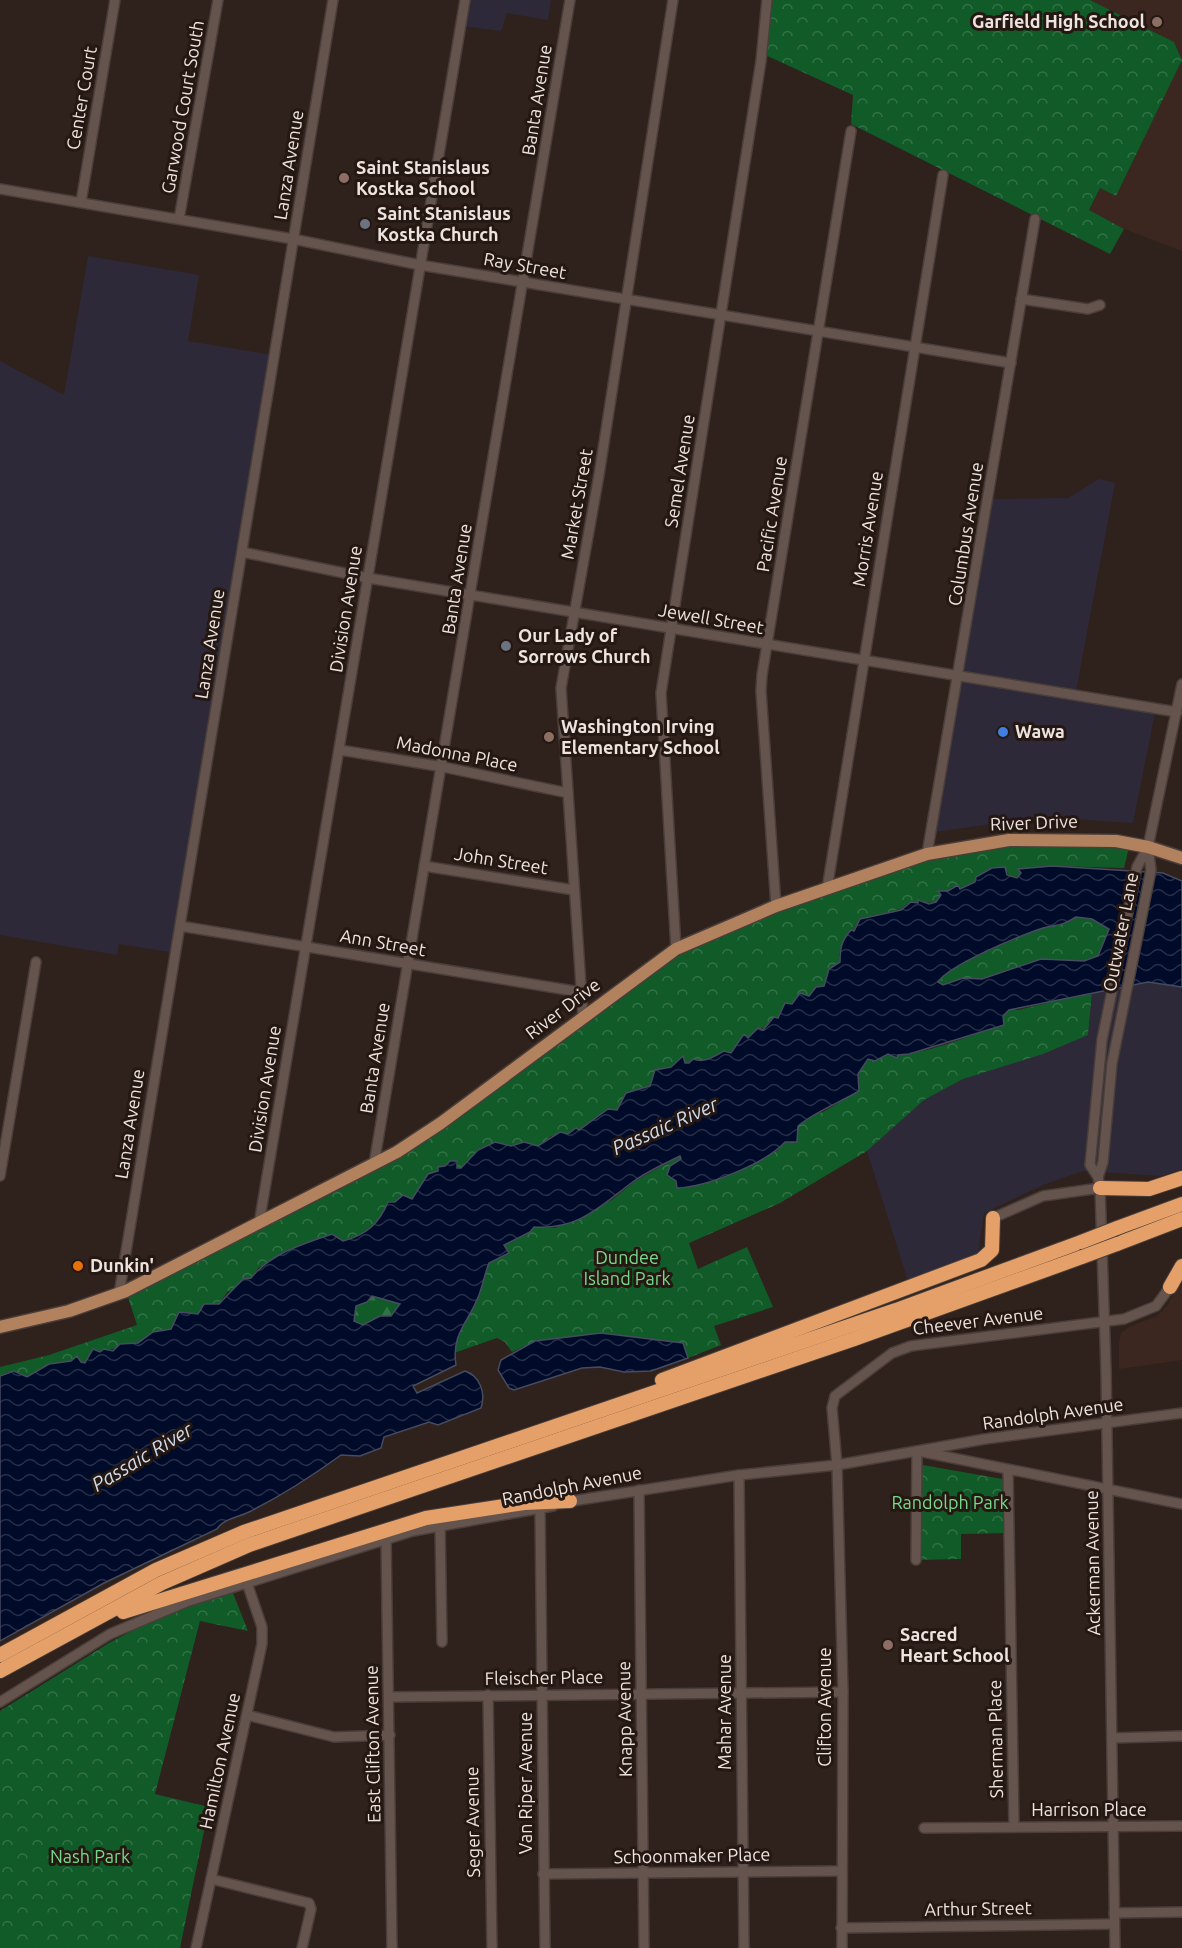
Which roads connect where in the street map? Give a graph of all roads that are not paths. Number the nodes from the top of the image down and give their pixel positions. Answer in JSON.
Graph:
{"nodes":[{"id":1,"x":115,"y":0,"type":"edge"},
{"id":2,"x":218,"y":0,"type":"edge"},
{"id":3,"x":333,"y":0,"type":"edge"},
{"id":4,"x":465,"y":0,"type":"edge"},
{"id":5,"x":570,"y":0,"type":"edge"},
{"id":6,"x":673,"y":0,"type":"edge"},
{"id":7,"x":767,"y":0,"type":"edge"},
{"id":8,"x":851,"y":130,"type":"dead end"},
{"id":9,"x":944,"y":175,"type":"dead end"},
{"id":10,"x":0,"y":189,"type":"edge"},
{"id":11,"x":81,"y":202,"type":"junction"},
{"id":12,"x":179,"y":219,"type":"junction"},
{"id":13,"x":1035,"y":219,"type":"dead end"},
{"id":14,"x":293,"y":239,"type":"junction"},
{"id":15,"x":420,"y":265,"type":"junction"},
{"id":16,"x":523,"y":283,"type":"junction"},
{"id":17,"x":1021,"y":299,"type":"junction"},
{"id":18,"x":627,"y":300,"type":"junction"},
{"id":19,"x":1100,"y":305,"type":"dead end"},
{"id":20,"x":722,"y":316,"type":"junction"},
{"id":21,"x":819,"y":332,"type":"junction"},
{"id":22,"x":915,"y":347,"type":"junction"},
{"id":23,"x":1011,"y":363,"type":"junction"},
{"id":24,"x":242,"y":552,"type":"junction"},
{"id":25,"x":368,"y":578,"type":"junction"},
{"id":26,"x":471,"y":594,"type":"junction"},
{"id":27,"x":574,"y":612,"type":"junction"},
{"id":28,"x":671,"y":629,"type":"junction"},
{"id":29,"x":767,"y":645,"type":"junction"},
{"id":30,"x":862,"y":661,"type":"junction"},
{"id":31,"x":958,"y":677,"type":"junction"},
{"id":32,"x":1182,"y":684,"type":"edge"},
{"id":33,"x":1177,"y":712,"type":"junction"},
{"id":34,"x":340,"y":750,"type":"junction"},
{"id":35,"x":443,"y":767,"type":"junction"},
{"id":36,"x":568,"y":793,"type":"junction"},
{"id":37,"x":1148,"y":847,"type":"junction"},
{"id":38,"x":927,"y":854,"type":"junction"},
{"id":39,"x":1182,"y":858,"type":"edge"},
{"id":40,"x":424,"y":866,"type":"junction"},
{"id":41,"x":827,"y":889,"type":"junction"},
{"id":42,"x":573,"y":890,"type":"junction"},
{"id":43,"x":776,"y":906,"type":"junction"},
{"id":44,"x":180,"y":926,"type":"junction"},
{"id":45,"x":305,"y":946,"type":"junction"},
{"id":46,"x":676,"y":949,"type":"junction"},
{"id":47,"x":36,"y":962,"type":"dead end"},
{"id":48,"x":408,"y":963,"type":"junction"},
{"id":49,"x":580,"y":992,"type":"junction"},
{"id":50,"x":583,"y":1016,"type":"junction"},
{"id":51,"x":1106,"y":1019,"type":"joint"},
{"id":52,"x":1120,"y":1023,"type":"joint"},
{"id":53,"x":374,"y":1164,"type":"junction"},
{"id":54,"x":0,"y":1176,"type":"edge"},
{"id":55,"x":1182,"y":1178,"type":"edge"},
{"id":56,"x":1099,"y":1183,"type":"junction"},
{"id":57,"x":1182,"y":1204,"type":"edge"},
{"id":58,"x":993,"y":1218,"type":"joint"},
{"id":59,"x":1182,"y":1219,"type":"edge"},
{"id":60,"x":259,"y":1224,"type":"junction"},
{"id":61,"x":1182,"y":1266,"type":"edge"},
{"id":62,"x":1170,"y":1287,"type":"joint"},
{"id":63,"x":119,"y":1294,"type":"junction"},
{"id":64,"x":1103,"y":1322,"type":"junction"},
{"id":65,"x":0,"y":1327,"type":"edge"},
{"id":66,"x":1182,"y":1413,"type":"edge"},
{"id":67,"x":1107,"y":1423,"type":"junction"},
{"id":68,"x":507,"y":1441,"type":"junction"},
{"id":69,"x":917,"y":1451,"type":"junction"},
{"id":70,"x":837,"y":1465,"type":"junction"},
{"id":71,"x":1008,"y":1471,"type":"junction"},
{"id":72,"x":739,"y":1475,"type":"junction"},
{"id":73,"x":639,"y":1490,"type":"junction"},
{"id":74,"x":1108,"y":1490,"type":"junction"},
{"id":75,"x":570,"y":1501,"type":"junction"},
{"id":76,"x":1182,"y":1504,"type":"edge"},
{"id":77,"x":540,"y":1510,"type":"junction"},
{"id":78,"x":440,"y":1525,"type":"junction"},
{"id":79,"x":386,"y":1539,"type":"junction"},
{"id":80,"x":916,"y":1560,"type":"dead end"},
{"id":81,"x":247,"y":1583,"type":"junction"},
{"id":82,"x":442,"y":1642,"type":"dead end"},
{"id":83,"x":0,"y":1655,"type":"edge"},
{"id":84,"x":0,"y":1671,"type":"edge"},
{"id":85,"x":741,"y":1692,"type":"junction"},
{"id":86,"x":843,"y":1692,"type":"junction"},
{"id":87,"x":641,"y":1693,"type":"junction"},
{"id":88,"x":542,"y":1694,"type":"junction"},
{"id":89,"x":488,"y":1695,"type":"junction"},
{"id":90,"x":389,"y":1697,"type":"junction"},
{"id":91,"x":0,"y":1702,"type":"edge"},
{"id":92,"x":247,"y":1715,"type":"junction"},
{"id":93,"x":390,"y":1735,"type":"junction"},
{"id":94,"x":1182,"y":1736,"type":"edge"},
{"id":95,"x":1112,"y":1738,"type":"junction"},
{"id":96,"x":1182,"y":1826,"type":"edge"},
{"id":97,"x":1014,"y":1827,"type":"junction"},
{"id":98,"x":1113,"y":1827,"type":"junction"},
{"id":99,"x":924,"y":1828,"type":"dead end"},
{"id":100,"x":742,"y":1871,"type":"junction"},
{"id":101,"x":841,"y":1871,"type":"junction"},
{"id":102,"x":643,"y":1872,"type":"junction"},
{"id":103,"x":543,"y":1874,"type":"junction"},
{"id":104,"x":211,"y":1879,"type":"junction"},
{"id":105,"x":1182,"y":1912,"type":"edge"},
{"id":106,"x":1114,"y":1913,"type":"junction"},
{"id":107,"x":1114,"y":1924,"type":"junction"},
{"id":108,"x":841,"y":1928,"type":"junction"},
{"id":109,"x":196,"y":1948,"type":"edge"},
{"id":110,"x":302,"y":1948,"type":"edge"},
{"id":111,"x":392,"y":1948,"type":"edge"},
{"id":112,"x":492,"y":1948,"type":"edge"},
{"id":113,"x":545,"y":1948,"type":"edge"},
{"id":114,"x":644,"y":1948,"type":"edge"},
{"id":115,"x":744,"y":1948,"type":"edge"},
{"id":116,"x":842,"y":1948,"type":"edge"},
{"id":117,"x":1115,"y":1948,"type":"edge"}],
"edges":[{"from":1,"to":11,"type":"street","name":"Center Court"},
{"from":2,"to":12,"type":"street","name":"Garwood Court South"},
{"from":3,"to":14,"type":"street","name":"Lanza Avenue"},
{"from":4,"to":15,"type":"street","name":"Division Avenue"},
{"from":5,"to":16,"type":"street","name":"Banta Avenue"},
{"from":6,"to":18,"type":"street","name":"Market Street"},
{"from":7,"to":20,"type":"street","name":"Semel Avenue"},
{"from":8,"to":21,"type":"street","name":"Pacific Avenue"},
{"from":9,"to":22,"type":"street","name":"Morris Avenue"},
{"from":10,"to":11,"type":"street","name":"Ray Street"},
{"from":11,"to":12,"type":"street","name":"Ray Street"},
{"from":12,"to":14,"type":"street","name":"Ray Street"},
{"from":13,"to":17,"type":"street","name":"Columbus Avenue"},
{"from":14,"to":15,"type":"street","name":"Ray Street"},
{"from":14,"to":24,"type":"street","name":"Lanza Avenue"},
{"from":15,"to":16,"type":"street","name":"Ray Street"},
{"from":15,"to":25,"type":"street","name":"Division Avenue"},
{"from":16,"to":18,"type":"street","name":"Ray Street"},
{"from":16,"to":26,"type":"street","name":"Banta Avenue"},
{"from":17,"to":19,"type":"street"},
{"from":17,"to":23,"type":"street","name":"Columbus Avenue"},
{"from":18,"to":20,"type":"street","name":"Ray Street"},
{"from":18,"to":27,"type":"street","name":"Market Street"},
{"from":20,"to":21,"type":"street","name":"Ray Street"},
{"from":20,"to":28,"type":"street","name":"Semel Avenue"},
{"from":21,"to":22,"type":"street","name":"Ray Street"},
{"from":21,"to":29,"type":"street","name":"Pacific Avenue"},
{"from":22,"to":23,"type":"street","name":"Ray Street"},
{"from":22,"to":30,"type":"street","name":"Morris Avenue"},
{"from":23,"to":31,"type":"street","name":"Columbus Avenue"},
{"from":24,"to":25,"type":"street","name":"Jewell Street"},
{"from":24,"to":44,"type":"street","name":"Lanza Avenue"},
{"from":25,"to":26,"type":"street","name":"Jewell Street"},
{"from":25,"to":34,"type":"street","name":"Division Avenue"},
{"from":26,"to":27,"type":"street","name":"Jewell Street"},
{"from":26,"to":35,"type":"street","name":"Banta Avenue"},
{"from":27,"to":28,"type":"street","name":"Jewell Street"},
{"from":27,"to":36,"type":"street","name":"Market Street"},
{"from":28,"to":29,"type":"street","name":"Jewell Street"},
{"from":28,"to":46,"type":"street","name":"Semel Avenue"},
{"from":29,"to":30,"type":"street","name":"Jewell Street"},
{"from":29,"to":43,"type":"street","name":"Pacific Avenue"},
{"from":30,"to":31,"type":"street","name":"Jewell Street"},
{"from":30,"to":41,"type":"street","name":"Morris Avenue"},
{"from":31,"to":33,"type":"street","name":"Jewell Street"},
{"from":31,"to":38,"type":"street","name":"Columbus Avenue"},
{"from":32,"to":33,"type":"street","name":"Outwater Lane"},
{"from":33,"to":37,"type":"street","name":"Outwater Lane"},
{"from":34,"to":35,"type":"street","name":"Madonna Place"},
{"from":34,"to":45,"type":"street","name":"Division Avenue"},
{"from":35,"to":36,"type":"street","name":"Madonna Place"},
{"from":35,"to":40,"type":"street","name":"Banta Avenue"},
{"from":36,"to":42,"type":"street","name":"Market Street"},
{"from":37,"to":38,"type":"main road","name":"River Drive"},
{"from":37,"to":39,"type":"main road","name":"River Drive"},
{"from":37,"to":51,"type":"street","name":"Outwater Lane"},
{"from":37,"to":52,"type":"street","name":"Outwater Lane"},
{"from":38,"to":41,"type":"main road","name":"River Drive"},
{"from":40,"to":42,"type":"street","name":"John Street"},
{"from":40,"to":48,"type":"street","name":"Banta Avenue"},
{"from":41,"to":43,"type":"main road","name":"River Drive"},
{"from":42,"to":49,"type":"street","name":"Market Street"},
{"from":43,"to":46,"type":"main road","name":"River Drive"},
{"from":44,"to":45,"type":"street","name":"Ann Street"},
{"from":44,"to":63,"type":"street","name":"Lanza Avenue"},
{"from":45,"to":48,"type":"street","name":"Ann Street"},
{"from":45,"to":60,"type":"street","name":"Division Avenue"},
{"from":46,"to":50,"type":"main road","name":"River Drive"},
{"from":47,"to":54,"type":"street"},
{"from":48,"to":49,"type":"street","name":"Ann Street"},
{"from":48,"to":53,"type":"street","name":"Banta Avenue"},
{"from":49,"to":50,"type":"street","name":"Market Street"},
{"from":50,"to":53,"type":"main road","name":"River Drive"},
{"from":51,"to":56,"type":"street","name":"Ackerman Avenue"},
{"from":52,"to":56,"type":"street","name":"Ackerman Avenue"},
{"from":53,"to":60,"type":"main road","name":"River Drive"},
{"from":55,"to":56,"type":"highway"},
{"from":56,"to":58,"type":"street"},
{"from":56,"to":64,"type":"street","name":"Ackerman Avenue"},
{"from":57,"to":68,"type":"highway","bridge":true},
{"from":58,"to":68,"type":"highway"},
{"from":59,"to":84,"type":"highway","bridge":true},
{"from":60,"to":63,"type":"main road","name":"River Drive"},
{"from":61,"to":62,"type":"highway"},
{"from":62,"to":64,"type":"street"},
{"from":63,"to":65,"type":"main road","name":"River Drive"},
{"from":64,"to":67,"type":"street","name":"Ackerman Avenue"},
{"from":64,"to":70,"type":"street","name":"Cheever Avenue"},
{"from":66,"to":67,"type":"street","name":"Randolph Avenue"},
{"from":67,"to":69,"type":"street","name":"Randolph Avenue"},
{"from":67,"to":74,"type":"street","name":"Ackerman Avenue"},
{"from":68,"to":83,"type":"highway"},
{"from":69,"to":70,"type":"street","name":"Randolph Avenue"},
{"from":69,"to":71,"type":"street"},
{"from":69,"to":80,"type":"street"},
{"from":70,"to":72,"type":"street","name":"Randolph Avenue"},
{"from":70,"to":86,"type":"street","name":"Clifton Avenue"},
{"from":71,"to":74,"type":"street"},
{"from":71,"to":97,"type":"street","name":"Sherman Place"},
{"from":72,"to":73,"type":"street","name":"Randolph Avenue"},
{"from":72,"to":85,"type":"street","name":"Mahar Avenue"},
{"from":73,"to":75,"type":"street","name":"Randolph Avenue"},
{"from":73,"to":87,"type":"street","name":"Knapp Avenue"},
{"from":74,"to":76,"type":"street"},
{"from":74,"to":95,"type":"street","name":"Ackerman Avenue"},
{"from":75,"to":77,"type":"street","name":"Randolph Avenue"},
{"from":75,"to":84,"type":"highway"},
{"from":77,"to":78,"type":"street","name":"Randolph Avenue"},
{"from":77,"to":88,"type":"street","name":"Van Riper Avenue"},
{"from":78,"to":79,"type":"street","name":"Randolph Avenue"},
{"from":78,"to":82,"type":"street"},
{"from":79,"to":81,"type":"street","name":"Randolph Avenue"},
{"from":79,"to":90,"type":"street","name":"East Clifton Avenue"},
{"from":81,"to":91,"type":"street","name":"Randolph Avenue"},
{"from":81,"to":92,"type":"street","name":"Hamilton Avenue"},
{"from":85,"to":86,"type":"street","name":"Fleischer Place"},
{"from":85,"to":87,"type":"street","name":"Fleischer Place"},
{"from":85,"to":100,"type":"street","name":"Mahar Avenue"},
{"from":86,"to":101,"type":"street","name":"Clifton Avenue"},
{"from":87,"to":88,"type":"street","name":"Fleischer Place"},
{"from":87,"to":102,"type":"street","name":"Knapp Avenue"},
{"from":88,"to":89,"type":"street","name":"Fleischer Place"},
{"from":88,"to":103,"type":"street","name":"Van Riper Avenue"},
{"from":89,"to":90,"type":"street","name":"Fleischer Place"},
{"from":89,"to":112,"type":"street","name":"Seger Avenue"},
{"from":90,"to":93,"type":"street","name":"East Clifton Avenue"},
{"from":92,"to":93,"type":"street"},
{"from":92,"to":104,"type":"street","name":"Hamilton Avenue"},
{"from":93,"to":111,"type":"street","name":"East Clifton Avenue"},
{"from":94,"to":95,"type":"street"},
{"from":95,"to":98,"type":"street","name":"Ackerman Avenue"},
{"from":96,"to":98,"type":"street","name":"Harrison Place"},
{"from":97,"to":98,"type":"street","name":"Harrison Place"},
{"from":97,"to":99,"type":"street","name":"Harrison Place"},
{"from":98,"to":106,"type":"street","name":"Ackerman Avenue"},
{"from":100,"to":101,"type":"street","name":"Schoonmaker Place"},
{"from":100,"to":102,"type":"street","name":"Schoonmaker Place"},
{"from":100,"to":115,"type":"street","name":"Mahar Avenue"},
{"from":101,"to":108,"type":"street","name":"Clifton Avenue"},
{"from":102,"to":103,"type":"street","name":"Schoonmaker Place"},
{"from":102,"to":114,"type":"street","name":"Knapp Avenue"},
{"from":103,"to":113,"type":"street","name":"Van Riper Avenue"},
{"from":104,"to":109,"type":"street","name":"Hamilton Avenue"},
{"from":104,"to":110,"type":"street"},
{"from":105,"to":106,"type":"street"},
{"from":106,"to":107,"type":"street","name":"Ackerman Avenue"},
{"from":107,"to":108,"type":"street","name":"Arthur Street"},
{"from":107,"to":117,"type":"street","name":"Ackerman Avenue"},
{"from":108,"to":116,"type":"street","name":"Clifton Avenue"}]}
